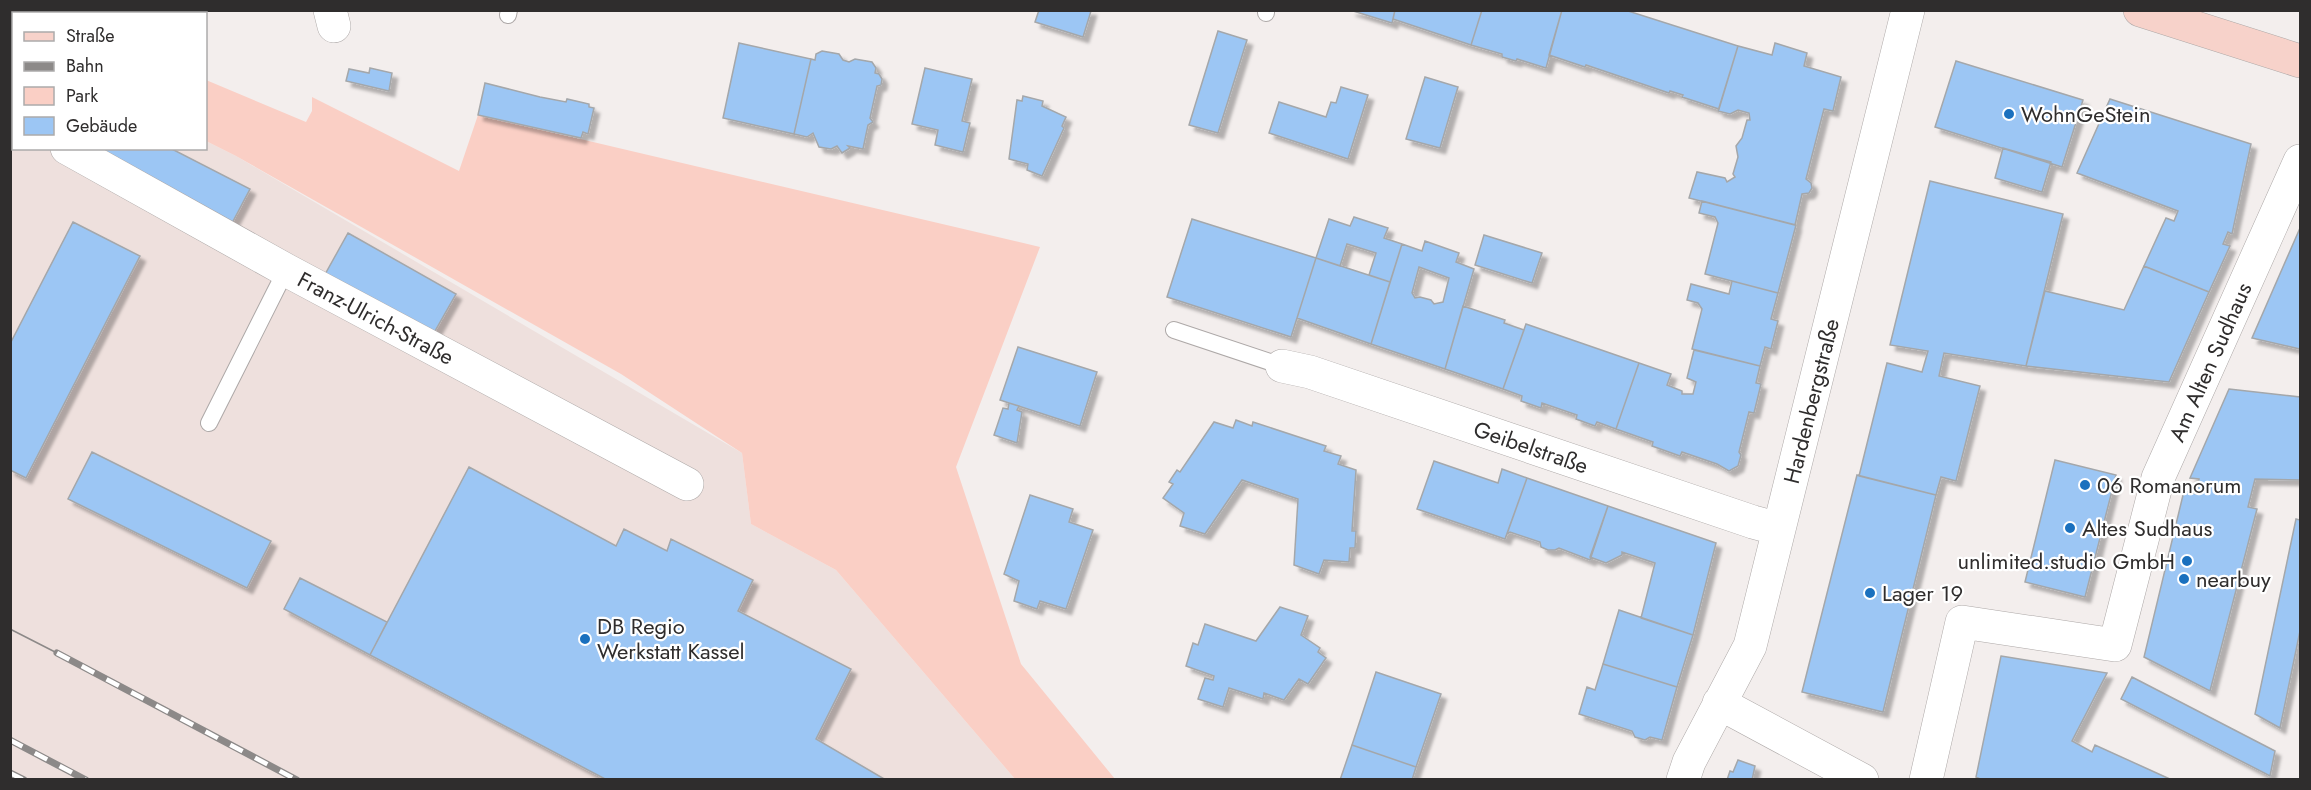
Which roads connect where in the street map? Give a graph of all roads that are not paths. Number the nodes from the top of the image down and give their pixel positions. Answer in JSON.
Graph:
{"nodes":[{"id":1,"x":1908,"y":10,"type":"edge"},
{"id":2,"x":2147,"y":12,"type":"edge"},
{"id":3,"x":2301,"y":61,"type":"edge"},
{"id":4,"x":71,"y":150,"type":"edge"},
{"id":5,"x":2301,"y":161,"type":"edge"},
{"id":6,"x":286,"y":270,"type":"junction"},
{"id":7,"x":1174,"y":330,"type":"dead end"},
{"id":8,"x":1282,"y":366,"type":"joint"},
{"id":9,"x":209,"y":423,"type":"dead end"},
{"id":10,"x":687,"y":484,"type":"dead end"},
{"id":11,"x":1779,"y":529,"type":"junction"},
{"id":12,"x":1719,"y":703,"type":"junction"},
{"id":13,"x":1683,"y":780,"type":"edge"},
{"id":14,"x":1862,"y":780,"type":"edge"},
{"id":15,"x":1926,"y":780,"type":"edge"}],
"edges":[{"from":1,"to":11,"type":"street","name":"Hardenbergstraße"},
{"from":2,"to":3,"type":"main road"},
{"from":4,"to":6,"type":"street","name":"Franz-Ulrich-Straße"},
{"from":5,"to":15,"type":"street","name":"Am Alten Sudhaus"},
{"from":6,"to":9,"type":"lane"},
{"from":6,"to":10,"type":"street","name":"Franz-Ulrich-Straße"},
{"from":7,"to":8,"type":"lane"},
{"from":8,"to":11,"type":"street","name":"Geibelstraße"},
{"from":11,"to":12,"type":"street","name":"Hardenbergstraße"},
{"from":12,"to":13,"type":"street","name":"Hardenbergstraße"},
{"from":12,"to":14,"type":"street"}]}
